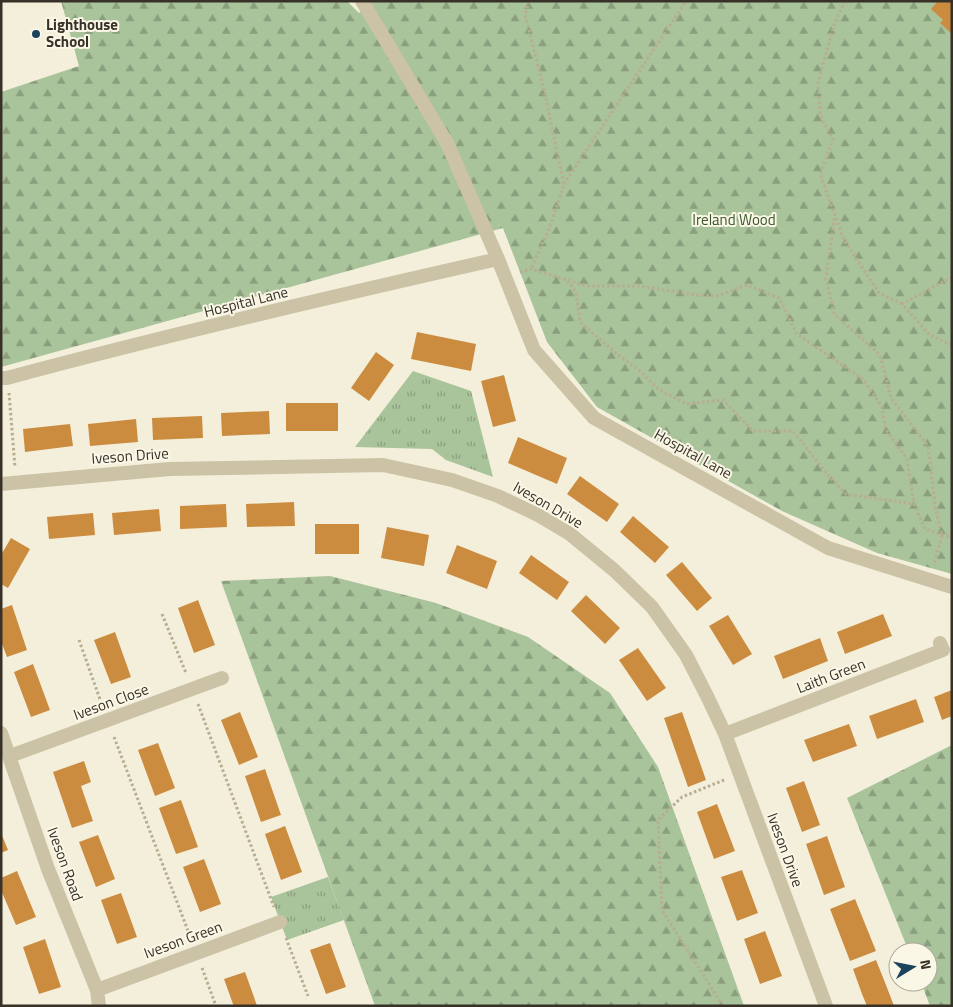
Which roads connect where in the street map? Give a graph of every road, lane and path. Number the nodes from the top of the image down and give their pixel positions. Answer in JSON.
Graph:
{"nodes":[{"id":1,"x":362,"y":1,"type":"edge"},
{"id":2,"x":529,"y":1,"type":"edge"},
{"id":3,"x":686,"y":1,"type":"edge"},
{"id":4,"x":845,"y":1,"type":"edge"},
{"id":5,"x":564,"y":185,"type":"junction"},
{"id":6,"x":835,"y":214,"type":"junction"},
{"id":7,"x":498,"y":259,"type":"junction"},
{"id":8,"x":531,"y":269,"type":"junction"},
{"id":9,"x":506,"y":277,"type":"junction"},
{"id":10,"x":952,"y":277,"type":"edge"},
{"id":11,"x":567,"y":280,"type":"junction"},
{"id":12,"x":902,"y":304,"type":"junction"},
{"id":13,"x":952,"y":346,"type":"edge"},
{"id":14,"x":4,"y":378,"type":"edge"},
{"id":15,"x":16,"y":483,"type":"junction"},
{"id":16,"x":1,"y":484,"type":"edge"},
{"id":17,"x":914,"y":504,"type":"junction"},
{"id":18,"x":942,"y":535,"type":"junction"},
{"id":19,"x":952,"y":536,"type":"edge"},
{"id":20,"x":930,"y":580,"type":"junction"},
{"id":21,"x":952,"y":586,"type":"edge"},
{"id":22,"x":162,"y":614,"type":"dead end"},
{"id":23,"x":80,"y":640,"type":"dead end"},
{"id":24,"x":940,"y":643,"type":"dead end"},
{"id":25,"x":222,"y":678,"type":"dead end"},
{"id":26,"x":192,"y":689,"type":"junction"},
{"id":27,"x":108,"y":720,"type":"junction"},
{"id":28,"x":1,"y":733,"type":"edge"},
{"id":29,"x":725,"y":734,"type":"junction"},
{"id":30,"x":10,"y":756,"type":"junction"},
{"id":31,"x":740,"y":774,"type":"junction"},
{"id":32,"x":280,"y":922,"type":"junction"},
{"id":33,"x":196,"y":952,"type":"junction"},
{"id":34,"x":97,"y":990,"type":"junction"},
{"id":35,"x":308,"y":996,"type":"dead end"},
{"id":36,"x":99,"y":1006,"type":"edge"},
{"id":37,"x":216,"y":1006,"type":"edge"},
{"id":38,"x":723,"y":1006,"type":"edge"},
{"id":39,"x":826,"y":1006,"type":"edge"}],
"edges":[{"from":1,"to":7,"type":"street","name":"Hospital Lane"},
{"from":2,"to":5,"type":"path"},
{"from":3,"to":5,"type":"path"},
{"from":4,"to":6,"type":"path"},
{"from":5,"to":8,"type":"path"},
{"from":6,"to":12,"type":"path"},
{"from":6,"to":18,"type":"path"},
{"from":7,"to":9,"type":"street","name":"Hospital Lane"},
{"from":7,"to":14,"type":"street","name":"Hospital Lane"},
{"from":8,"to":9,"type":"path"},
{"from":8,"to":11,"type":"path"},
{"from":9,"to":20,"type":"street","name":"Hospital Lane"},
{"from":10,"to":12,"type":"path"},
{"from":11,"to":17,"type":"path"},
{"from":11,"to":17,"type":"path"},
{"from":12,"to":13,"type":"path"},
{"from":14,"to":15,"type":"path"},
{"from":15,"to":16,"type":"street","name":"Iveson Drive"},
{"from":15,"to":29,"type":"street","name":"Iveson Drive"},
{"from":17,"to":18,"type":"path"},
{"from":18,"to":19,"type":"path"},
{"from":18,"to":20,"type":"path"},
{"from":20,"to":21,"type":"street","name":"Hospital Lane"},
{"from":22,"to":26,"type":"path"},
{"from":23,"to":27,"type":"path"},
{"from":24,"to":29,"type":"street","name":"Laith Green"},
{"from":25,"to":26,"type":"street","name":"Iveson Close"},
{"from":26,"to":27,"type":"street","name":"Iveson Close"},
{"from":26,"to":32,"type":"path"},
{"from":27,"to":30,"type":"street","name":"Iveson Close"},
{"from":27,"to":33,"type":"path"},
{"from":28,"to":30,"type":"street","name":"Iveson Road"},
{"from":29,"to":31,"type":"street","name":"Iveson Drive"},
{"from":30,"to":34,"type":"street","name":"Iveson Road"},
{"from":31,"to":38,"type":"path"},
{"from":31,"to":39,"type":"street","name":"Iveson Drive"},
{"from":32,"to":33,"type":"street","name":"Iveson Green"},
{"from":32,"to":35,"type":"path"},
{"from":33,"to":34,"type":"street","name":"Iveson Green"},
{"from":33,"to":37,"type":"path"},
{"from":34,"to":36,"type":"street","name":"Iveson Road"}]}
